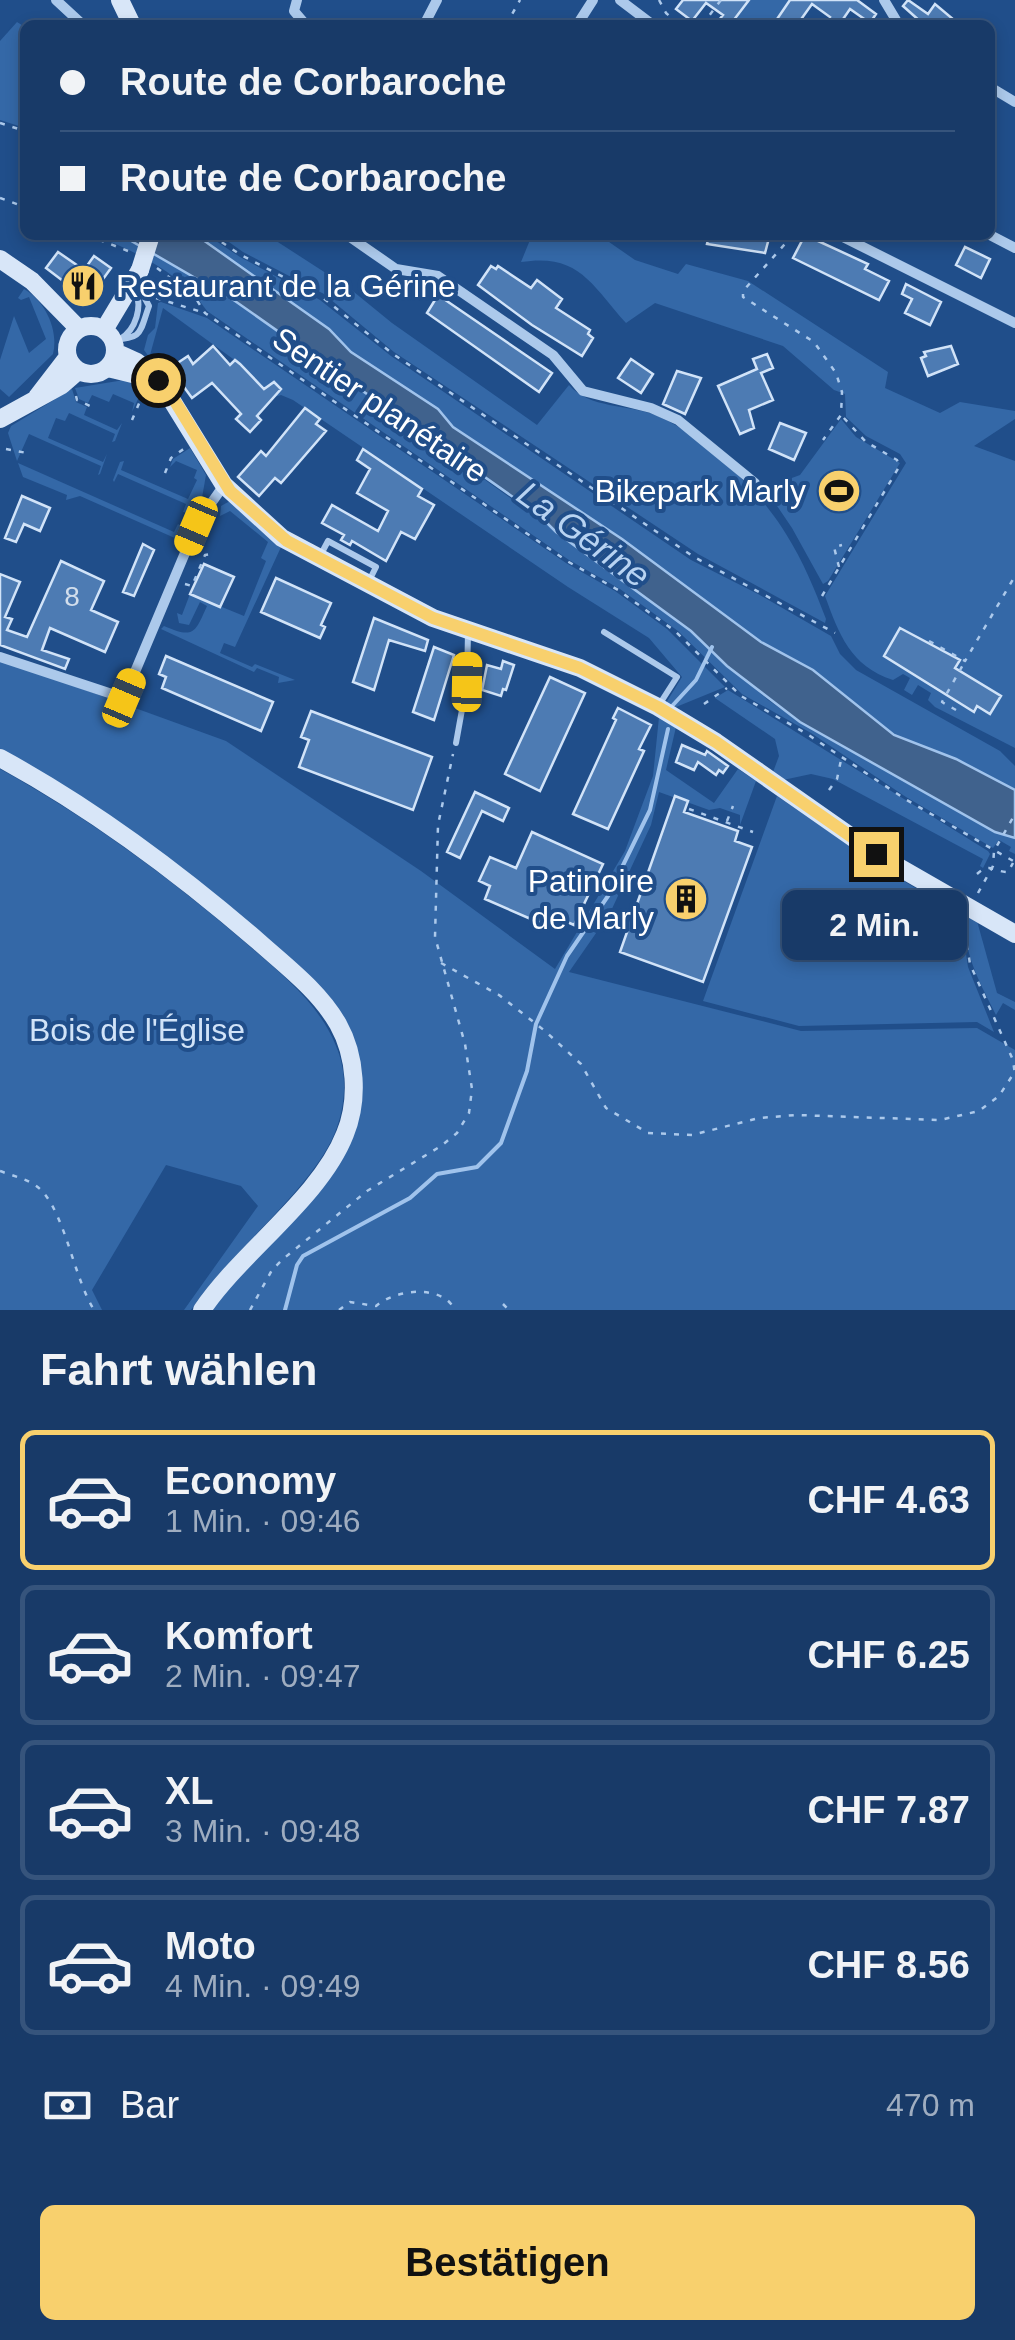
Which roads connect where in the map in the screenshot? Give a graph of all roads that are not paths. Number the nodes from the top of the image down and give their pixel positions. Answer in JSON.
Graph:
{"nodes":[{"id":1,"x":56,"y":0,"type":"edge"},
{"id":2,"x":620,"y":0,"type":"edge"},
{"id":3,"x":78,"y":20,"type":"edge"},
{"id":4,"x":646,"y":20,"type":"edge"},
{"id":5,"x":149,"y":240,"type":"edge"},
{"id":6,"x":354,"y":240,"type":"edge"},
{"id":7,"x":850,"y":240,"type":"edge"},
{"id":8,"x":0,"y":259,"type":"edge"},
{"id":9,"x":140,"y":269,"type":"junction"},
{"id":10,"x":1015,"y":323,"type":"edge"},
{"id":11,"x":112,"y":346,"type":"junction"},
{"id":12,"x":73,"y":358,"type":"junction"},
{"id":13,"x":0,"y":419,"type":"edge"},
{"id":14,"x":755,"y":483,"type":"dead end"},
{"id":15,"x":224,"y":484,"type":"junction"},
{"id":16,"x":468,"y":630,"type":"junction"},
{"id":17,"x":604,"y":632,"type":"dead end"},
{"id":18,"x":0,"y":657,"type":"edge"},
{"id":19,"x":658,"y":707,"type":"junction"},
{"id":20,"x":456,"y":742,"type":"road end"},
{"id":21,"x":0,"y":758,"type":"edge"},
{"id":22,"x":1015,"y":934,"type":"edge"},
{"id":23,"x":202,"y":1310,"type":"edge"}],
"edges":[{"from":1,"to":3,"type":"street"},
{"from":2,"to":4,"type":"street"},
{"from":5,"to":9,"type":"street","bridge":true},
{"from":6,"to":14,"type":"street"},
{"from":7,"to":10,"type":"street"},
{"from":8,"to":12,"type":"street"},
{"from":9,"to":11,"type":"street"},
{"from":9,"to":11,"type":"lane"},
{"from":11,"to":12,"type":"street"},
{"from":11,"to":12,"type":"street"},
{"from":11,"to":15,"type":"street"},
{"from":12,"to":13,"type":"street"},
{"from":15,"to":16,"type":"street"},
{"from":15,"to":18,"type":"street"},
{"from":16,"to":19,"type":"street"},
{"from":16,"to":20,"type":"lane"},
{"from":17,"to":19,"type":"lane"},
{"from":19,"to":22,"type":"street"},
{"from":21,"to":23,"type":"street"}]}
